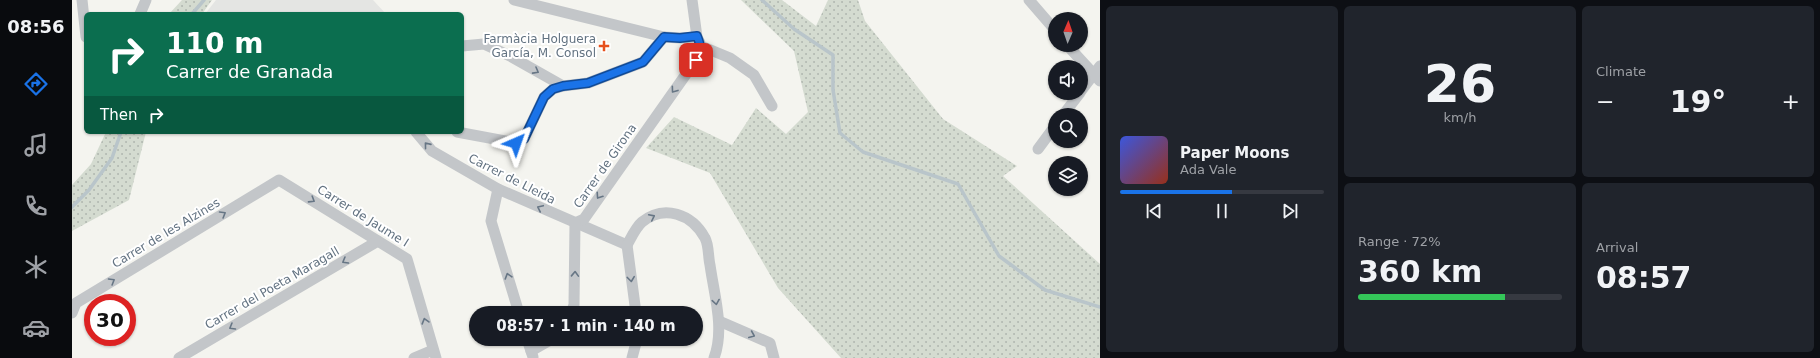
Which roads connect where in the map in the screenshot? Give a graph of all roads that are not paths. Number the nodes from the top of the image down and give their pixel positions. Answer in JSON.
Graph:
{"nodes":[{"id":1,"x":82,"y":0,"type":"edge"},
{"id":2,"x":146,"y":0,"type":"edge"},
{"id":3,"x":514,"y":0,"type":"edge"},
{"id":4,"x":692,"y":0,"type":"edge"},
{"id":5,"x":1029,"y":0,"type":"edge"},
{"id":6,"x":141,"y":12,"type":"edge"},
{"id":7,"x":84,"y":21,"type":"edge"},
{"id":8,"x":1048,"y":22,"type":"edge"},
{"id":9,"x":664,"y":37,"type":"junction"},
{"id":10,"x":699,"y":41,"type":"junction"},
{"id":11,"x":464,"y":46,"type":"edge"},
{"id":12,"x":1073,"y":52,"type":"edge"},
{"id":13,"x":1100,"y":66,"type":"edge"},
{"id":14,"x":1096,"y":78,"type":"edge"},
{"id":15,"x":1088,"y":85,"type":"edge"},
{"id":16,"x":563,"y":86,"type":"junction"},
{"id":17,"x":772,"y":106,"type":"dead end"},
{"id":18,"x":464,"y":133,"type":"edge"},
{"id":19,"x":418,"y":134,"type":"edge"},
{"id":20,"x":1048,"y":135,"type":"edge"},
{"id":21,"x":1038,"y":149,"type":"dead end"},
{"id":22,"x":279,"y":180,"type":"joint"},
{"id":23,"x":498,"y":189,"type":"junction"},
{"id":24,"x":575,"y":223,"type":"junction"},
{"id":25,"x":378,"y":241,"type":"junction"},
{"id":26,"x":627,"y":245,"type":"junction"},
{"id":27,"x":517,"y":306,"type":"edge"},
{"id":28,"x":573,"y":306,"type":"edge"},
{"id":29,"x":635,"y":306,"type":"edge"},
{"id":30,"x":72,"y":313,"type":"edge"},
{"id":31,"x":719,"y":321,"type":"junction"},
{"id":32,"x":543,"y":346,"type":"edge"},
{"id":33,"x":635,"y":346,"type":"edge"},
{"id":34,"x":434,"y":354,"type":"edge"},
{"id":35,"x":532,"y":355,"type":"edge"},
{"id":36,"x":179,"y":358,"type":"edge"},
{"id":37,"x":414,"y":358,"type":"edge"},
{"id":38,"x":632,"y":358,"type":"edge"},
{"id":39,"x":714,"y":358,"type":"edge"},
{"id":40,"x":774,"y":358,"type":"edge"}],
"edges":[{"from":1,"to":7,"type":"street"},
{"from":2,"to":6,"type":"street"},
{"from":3,"to":9,"type":"street"},
{"from":4,"to":10,"type":"street"},
{"from":5,"to":8,"type":"street"},
{"from":9,"to":10,"type":"street"},
{"from":9,"to":16,"type":"street"},
{"from":10,"to":17,"type":"street"},
{"from":10,"to":24,"type":"street","name":"Carrer de Girona","one_way":true},
{"from":11,"to":16,"type":"street","one_way":true},
{"from":12,"to":14,"type":"street"},
{"from":13,"to":14,"type":"street"},
{"from":14,"to":15,"type":"street"},
{"from":16,"to":18,"type":"street"},
{"from":23,"to":19,"type":"street","name":"Carrer de Lleida","one_way":true},
{"from":20,"to":21,"type":"street"},
{"from":22,"to":25,"type":"street","name":"Carrer de Jaume I","one_way":true},
{"from":30,"to":22,"type":"street","name":"Carrer de les Alzines","one_way":true},
{"from":24,"to":23,"type":"street","name":"Carrer de Lleida","one_way":true},
{"from":27,"to":23,"type":"street","one_way":true},
{"from":24,"to":26,"type":"street","name":"Carrer de Lleida"},
{"from":28,"to":24,"type":"street","name":"Carrer de Girona","one_way":true},
{"from":34,"to":25,"type":"street","name":"Carrer de Jaume I","one_way":true},
{"from":25,"to":36,"type":"street","name":"Carrer del Poeta Maragall","one_way":true},
{"from":26,"to":29,"type":"street","one_way":true},
{"from":26,"to":31,"type":"street","one_way":true},
{"from":31,"to":39,"type":"street"},
{"from":31,"to":40,"type":"street","one_way":true},
{"from":32,"to":35,"type":"street"},
{"from":33,"to":38,"type":"street"},
{"from":34,"to":37,"type":"street"}]}
